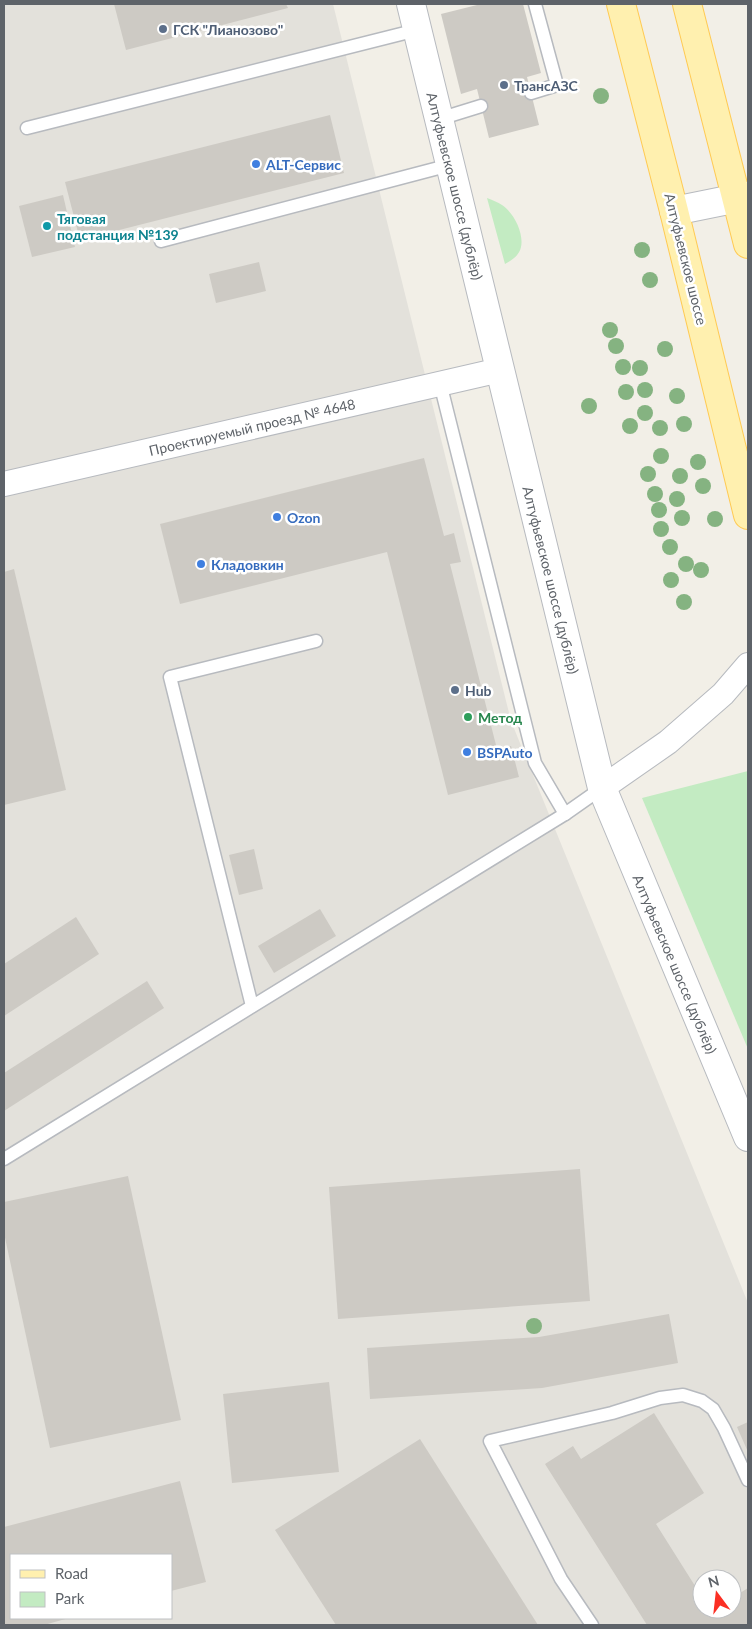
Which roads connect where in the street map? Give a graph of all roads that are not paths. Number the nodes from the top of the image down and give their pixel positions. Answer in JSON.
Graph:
{"nodes":[{"id":1,"x":535,"y":4,"type":"edge"},
{"id":2,"x":622,"y":4,"type":"edge"},
{"id":3,"x":686,"y":4,"type":"edge"},
{"id":4,"x":413,"y":12,"type":"edge"},
{"id":5,"x":531,"y":93,"type":"dead end"},
{"id":6,"x":481,"y":106,"type":"dead end"},
{"id":7,"x":439,"y":119,"type":"junction"},
{"id":8,"x":27,"y":128,"type":"dead end"},
{"id":9,"x":450,"y":165,"type":"junction"},
{"id":10,"x":743,"y":197,"type":"edge"},
{"id":11,"x":674,"y":211,"type":"junction"},
{"id":12,"x":161,"y":241,"type":"dead end"},
{"id":13,"x":748,"y":244,"type":"edge"},
{"id":14,"x":500,"y":370,"type":"junction"},
{"id":15,"x":440,"y":384,"type":"junction"},
{"id":16,"x":4,"y":484,"type":"edge"},
{"id":17,"x":748,"y":515,"type":"edge"},
{"id":18,"x":316,"y":641,"type":"dead end"},
{"id":19,"x":748,"y":665,"type":"edge"},
{"id":20,"x":602,"y":788,"type":"junction"},
{"id":21,"x":565,"y":814,"type":"junction"},
{"id":22,"x":252,"y":1006,"type":"junction"},
{"id":23,"x":748,"y":1137,"type":"edge"},
{"id":24,"x":4,"y":1159,"type":"edge"},
{"id":25,"x":748,"y":1480,"type":"edge"},
{"id":26,"x":592,"y":1625,"type":"edge"}],
"edges":[{"from":1,"to":5,"type":"lane"},
{"from":2,"to":11,"type":"main road","name":"Алтуфьевское шоссе"},
{"from":3,"to":10,"type":"main road"},
{"from":4,"to":7,"type":"street","name":"Алтуфьевское шоссе (дублёр)"},
{"from":4,"to":8,"type":"lane"},
{"from":6,"to":7,"type":"lane"},
{"from":7,"to":9,"type":"street","name":"Алтуфьевское шоссе (дублёр)"},
{"from":9,"to":12,"type":"lane"},
{"from":9,"to":14,"type":"street","name":"Алтуфьевское шоссе (дублёр)"},
{"from":10,"to":11,"type":"street"},
{"from":10,"to":13,"type":"main road"},
{"from":11,"to":17,"type":"main road","name":"Алтуфьевское шоссе"},
{"from":14,"to":15,"type":"street","name":"Проектируемый проезд № 4648"},
{"from":14,"to":20,"type":"street","name":"Алтуфьевское шоссе (дублёр)"},
{"from":15,"to":16,"type":"street","name":"Проектируемый проезд № 4648"},
{"from":15,"to":21,"type":"lane"},
{"from":18,"to":22,"type":"lane"},
{"from":19,"to":20,"type":"street"},
{"from":20,"to":21,"type":"lane"},
{"from":20,"to":23,"type":"street","name":"Алтуфьевское шоссе (дублёр)"},
{"from":21,"to":22,"type":"lane"},
{"from":22,"to":24,"type":"lane"},
{"from":25,"to":26,"type":"lane"}]}
